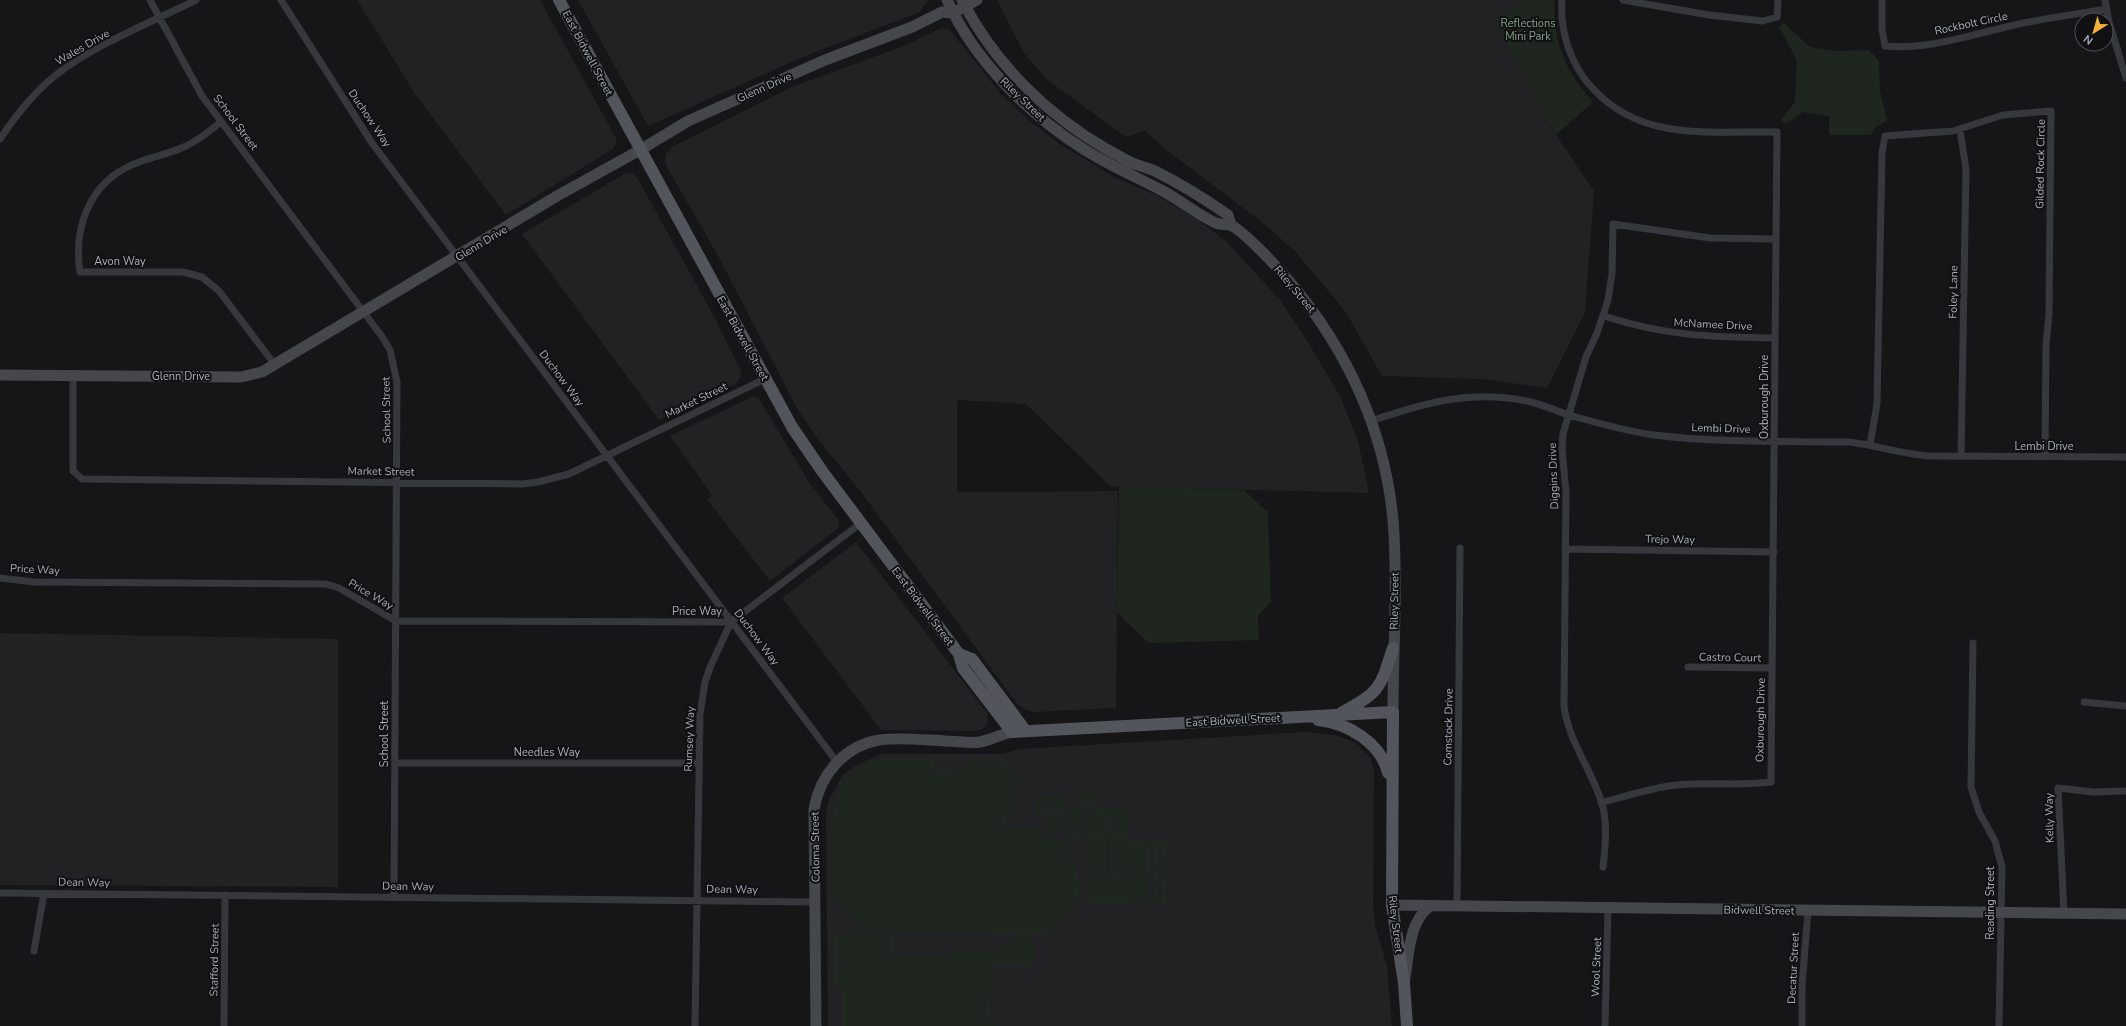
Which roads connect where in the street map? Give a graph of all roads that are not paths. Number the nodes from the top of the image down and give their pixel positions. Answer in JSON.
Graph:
{"nodes":[{"id":1,"x":150,"y":0,"type":"edge"},
{"id":2,"x":196,"y":0,"type":"edge"},
{"id":3,"x":281,"y":0,"type":"edge"},
{"id":4,"x":559,"y":0,"type":"edge"},
{"id":5,"x":977,"y":0,"type":"edge"},
{"id":6,"x":1562,"y":0,"type":"edge"},
{"id":7,"x":1623,"y":0,"type":"edge"},
{"id":8,"x":1778,"y":0,"type":"edge"},
{"id":9,"x":1882,"y":0,"type":"edge"},
{"id":10,"x":2105,"y":0,"type":"edge"},
{"id":11,"x":949,"y":1,"type":"edge"},
{"id":12,"x":963,"y":4,"type":"edge"},
{"id":13,"x":2107,"y":9,"type":"junction"},
{"id":14,"x":942,"y":12,"type":"junction"},
{"id":15,"x":953,"y":13,"type":"junction"},
{"id":16,"x":161,"y":17,"type":"junction"},
{"id":17,"x":2126,"y":78,"type":"edge"},
{"id":18,"x":221,"y":122,"type":"junction"},
{"id":19,"x":1960,"y":130,"type":"junction"},
{"id":20,"x":0,"y":140,"type":"edge"},
{"id":21,"x":640,"y":150,"type":"junction"},
{"id":22,"x":1140,"y":180,"type":"junction"},
{"id":23,"x":1211,"y":203,"type":"junction"},
{"id":24,"x":1231,"y":225,"type":"junction"},
{"id":25,"x":1775,"y":239,"type":"junction"},
{"id":26,"x":457,"y":257,"type":"junction"},
{"id":27,"x":364,"y":312,"type":"junction"},
{"id":28,"x":1604,"y":316,"type":"junction"},
{"id":29,"x":1774,"y":338,"type":"junction"},
{"id":30,"x":275,"y":365,"type":"junction"},
{"id":31,"x":0,"y":375,"type":"edge"},
{"id":32,"x":73,"y":376,"type":"junction"},
{"id":33,"x":765,"y":379,"type":"junction"},
{"id":34,"x":1567,"y":414,"type":"junction"},
{"id":35,"x":1371,"y":422,"type":"junction"},
{"id":36,"x":1775,"y":440,"type":"junction"},
{"id":37,"x":1870,"y":445,"type":"junction"},
{"id":38,"x":607,"y":456,"type":"junction"},
{"id":39,"x":1961,"y":456,"type":"junction"},
{"id":40,"x":2045,"y":457,"type":"junction"},
{"id":41,"x":2126,"y":457,"type":"edge"},
{"id":42,"x":397,"y":483,"type":"junction"},
{"id":43,"x":861,"y":523,"type":"junction"},
{"id":44,"x":1460,"y":548,"type":"dead end"},
{"id":45,"x":1566,"y":549,"type":"junction"},
{"id":46,"x":1774,"y":552,"type":"junction"},
{"id":47,"x":0,"y":578,"type":"edge"},
{"id":48,"x":396,"y":621,"type":"junction"},
{"id":49,"x":732,"y":622,"type":"junction"},
{"id":50,"x":1973,"y":643,"type":"dead end"},
{"id":51,"x":1393,"y":648,"type":"junction"},
{"id":52,"x":959,"y":654,"type":"junction"},
{"id":53,"x":1688,"y":667,"type":"dead end"},
{"id":54,"x":1772,"y":668,"type":"junction"},
{"id":55,"x":2084,"y":702,"type":"dead end"},
{"id":56,"x":2126,"y":706,"type":"edge"},
{"id":57,"x":1393,"y":712,"type":"junction"},
{"id":58,"x":1338,"y":715,"type":"junction"},
{"id":59,"x":1295,"y":717,"type":"junction"},
{"id":60,"x":1025,"y":730,"type":"junction"},
{"id":61,"x":1012,"y":732,"type":"junction"},
{"id":62,"x":837,"y":762,"type":"junction"},
{"id":63,"x":395,"y":763,"type":"junction"},
{"id":64,"x":699,"y":763,"type":"junction"},
{"id":65,"x":2126,"y":791,"type":"edge"},
{"id":66,"x":1392,"y":801,"type":"junction"},
{"id":67,"x":1601,"y":803,"type":"junction"},
{"id":68,"x":1603,"y":867,"type":"dead end"},
{"id":69,"x":0,"y":892,"type":"edge"},
{"id":70,"x":44,"y":893,"type":"junction"},
{"id":71,"x":225,"y":895,"type":"junction"},
{"id":72,"x":394,"y":897,"type":"junction"},
{"id":73,"x":696,"y":900,"type":"junction"},
{"id":74,"x":816,"y":902,"type":"junction"},
{"id":75,"x":1392,"y":905,"type":"junction"},
{"id":76,"x":1430,"y":906,"type":"junction"},
{"id":77,"x":1457,"y":906,"type":"junction"},
{"id":78,"x":1608,"y":908,"type":"junction"},
{"id":79,"x":1808,"y":911,"type":"junction"},
{"id":80,"x":2001,"y":913,"type":"junction"},
{"id":81,"x":2064,"y":913,"type":"junction"},
{"id":82,"x":2126,"y":914,"type":"edge"},
{"id":83,"x":34,"y":951,"type":"dead end"},
{"id":84,"x":1404,"y":983,"type":"junction"},
{"id":85,"x":224,"y":1026,"type":"edge"},
{"id":86,"x":695,"y":1026,"type":"edge"},
{"id":87,"x":816,"y":1026,"type":"edge"},
{"id":88,"x":1407,"y":1026,"type":"edge"},
{"id":89,"x":1605,"y":1026,"type":"edge"},
{"id":90,"x":1802,"y":1026,"type":"edge"},
{"id":91,"x":1999,"y":1026,"type":"edge"}],
"edges":[{"from":1,"to":16,"type":"street","name":"School Street"},
{"from":2,"to":16,"type":"street","name":"Wales Drive"},
{"from":3,"to":26,"type":"street","name":"Duchow Way"},
{"from":4,"to":21,"type":"main road","name":"East Bidwell Street"},
{"from":5,"to":12,"type":"street"},
{"from":6,"to":25,"type":"street","name":"Oxburough Drive"},
{"from":7,"to":8,"type":"street"},
{"from":9,"to":13,"type":"street","name":"Rockbolt Circle"},
{"from":10,"to":13,"type":"street"},
{"from":11,"to":14,"type":"street"},
{"from":11,"to":15,"type":"street","name":"Riley Street"},
{"from":12,"to":15,"type":"street"},
{"from":12,"to":23,"type":"street","name":"Riley Street"},
{"from":13,"to":17,"type":"street"},
{"from":14,"to":15,"type":"street"},
{"from":14,"to":21,"type":"street","name":"Glenn Drive"},
{"from":15,"to":22,"type":"street","name":"Riley Street"},
{"from":16,"to":18,"type":"street","name":"School Street"},
{"from":16,"to":20,"type":"street","name":"Wales Drive"},
{"from":18,"to":27,"type":"street","name":"School Street"},
{"from":18,"to":30,"type":"street","name":"Avon Way"},
{"from":19,"to":37,"type":"street","name":"Gilded Rock Circle"},
{"from":19,"to":39,"type":"street","name":"Foley Lane"},
{"from":19,"to":40,"type":"street","name":"Gilded Rock Circle"},
{"from":21,"to":26,"type":"street","name":"Glenn Drive"},
{"from":21,"to":33,"type":"main road","name":"East Bidwell Street"},
{"from":22,"to":23,"type":"street"},
{"from":22,"to":24,"type":"street","name":"Riley Street"},
{"from":23,"to":24,"type":"street","name":"Riley Street"},
{"from":24,"to":35,"type":"street","name":"Riley Street"},
{"from":25,"to":28,"type":"street","name":"Diggins Drive"},
{"from":25,"to":29,"type":"street","name":"Oxburough Drive"},
{"from":26,"to":27,"type":"street","name":"Glenn Drive"},
{"from":26,"to":38,"type":"street","name":"Duchow Way"},
{"from":27,"to":30,"type":"street","name":"Glenn Drive"},
{"from":27,"to":42,"type":"street","name":"School Street"},
{"from":28,"to":29,"type":"street","name":"McNamee Drive"},
{"from":28,"to":34,"type":"street","name":"Diggins Drive"},
{"from":29,"to":36,"type":"street","name":"Oxburough Drive"},
{"from":30,"to":32,"type":"street","name":"Glenn Drive"},
{"from":31,"to":32,"type":"street","name":"Glenn Drive"},
{"from":32,"to":42,"type":"street","name":"Market Street"},
{"from":33,"to":38,"type":"street","name":"Market Street"},
{"from":33,"to":43,"type":"main road","name":"East Bidwell Street"},
{"from":34,"to":35,"type":"street","name":"Lembi Drive"},
{"from":34,"to":36,"type":"street","name":"Lembi Drive"},
{"from":34,"to":45,"type":"street","name":"Diggins Drive"},
{"from":35,"to":51,"type":"street","name":"Riley Street"},
{"from":36,"to":37,"type":"street","name":"Lembi Drive"},
{"from":36,"to":46,"type":"street","name":"Oxburough Drive"},
{"from":37,"to":39,"type":"street","name":"Lembi Drive"},
{"from":38,"to":42,"type":"street","name":"Market Street"},
{"from":38,"to":49,"type":"street","name":"Duchow Way"},
{"from":39,"to":40,"type":"street","name":"Lembi Drive"},
{"from":40,"to":41,"type":"street","name":"Lembi Drive"},
{"from":42,"to":48,"type":"street","name":"School Street"},
{"from":43,"to":49,"type":"street","name":"Rumsey Way"},
{"from":43,"to":52,"type":"main road","name":"East Bidwell Street"},
{"from":44,"to":77,"type":"street","name":"Comstock Drive"},
{"from":45,"to":46,"type":"street","name":"Trejo Way"},
{"from":45,"to":67,"type":"street","name":"Diggins Drive"},
{"from":46,"to":54,"type":"street","name":"Oxburough Drive"},
{"from":47,"to":48,"type":"street","name":"Price Way"},
{"from":48,"to":49,"type":"street","name":"Price Way"},
{"from":48,"to":63,"type":"street","name":"School Street"},
{"from":49,"to":62,"type":"street","name":"Duchow Way"},
{"from":49,"to":64,"type":"street","name":"Rumsey Way"},
{"from":50,"to":80,"type":"street","name":"Reading Street"},
{"from":51,"to":57,"type":"street","name":"Riley Street"},
{"from":51,"to":58,"type":"main road"},
{"from":52,"to":60,"type":"main road","name":"East Bidwell Street"},
{"from":52,"to":61,"type":"main road","name":"East Bidwell Street"},
{"from":53,"to":54,"type":"street","name":"Castro Court"},
{"from":54,"to":67,"type":"street","name":"Oxburough Drive"},
{"from":55,"to":56,"type":"street"},
{"from":57,"to":58,"type":"main road","name":"East Bidwell Street"},
{"from":57,"to":66,"type":"main road","name":"Riley Street"},
{"from":58,"to":59,"type":"main road","name":"East Bidwell Street"},
{"from":59,"to":60,"type":"main road","name":"East Bidwell Street"},
{"from":59,"to":66,"type":"main road"},
{"from":60,"to":61,"type":"main road","name":"East Bidwell Street"},
{"from":61,"to":62,"type":"street","name":"Coloma Street"},
{"from":62,"to":74,"type":"street","name":"Coloma Street"},
{"from":63,"to":64,"type":"street","name":"Needles Way"},
{"from":63,"to":72,"type":"street","name":"School Street"},
{"from":64,"to":73,"type":"street","name":"Rumsey Way"},
{"from":65,"to":81,"type":"street","name":"Kelly Way"},
{"from":66,"to":75,"type":"main road","name":"Riley Street"},
{"from":67,"to":68,"type":"street","name":"Diggins Drive"},
{"from":69,"to":70,"type":"street","name":"Dean Way"},
{"from":70,"to":71,"type":"street","name":"Dean Way"},
{"from":70,"to":83,"type":"street"},
{"from":71,"to":72,"type":"street","name":"Dean Way"},
{"from":71,"to":85,"type":"street","name":"Stafford Street"},
{"from":72,"to":73,"type":"street","name":"Dean Way"},
{"from":73,"to":74,"type":"street","name":"Dean Way"},
{"from":73,"to":86,"type":"street","name":"Rumsey Way"},
{"from":74,"to":87,"type":"street","name":"Coloma Street"},
{"from":75,"to":76,"type":"street","name":"Bidwell Street"},
{"from":75,"to":84,"type":"main road","name":"Riley Street"},
{"from":76,"to":77,"type":"street","name":"Bidwell Street"},
{"from":76,"to":84,"type":"street"},
{"from":77,"to":78,"type":"street","name":"Bidwell Street"},
{"from":78,"to":79,"type":"street","name":"Bidwell Street"},
{"from":78,"to":89,"type":"street","name":"Wool Street"},
{"from":79,"to":80,"type":"street","name":"Bidwell Street"},
{"from":79,"to":90,"type":"street","name":"Decatur Street"},
{"from":80,"to":81,"type":"street","name":"Bidwell Street"},
{"from":80,"to":91,"type":"street","name":"Reading Street"},
{"from":81,"to":82,"type":"street","name":"Bidwell Street"},
{"from":84,"to":88,"type":"main road","name":"Riley Street"}]}
